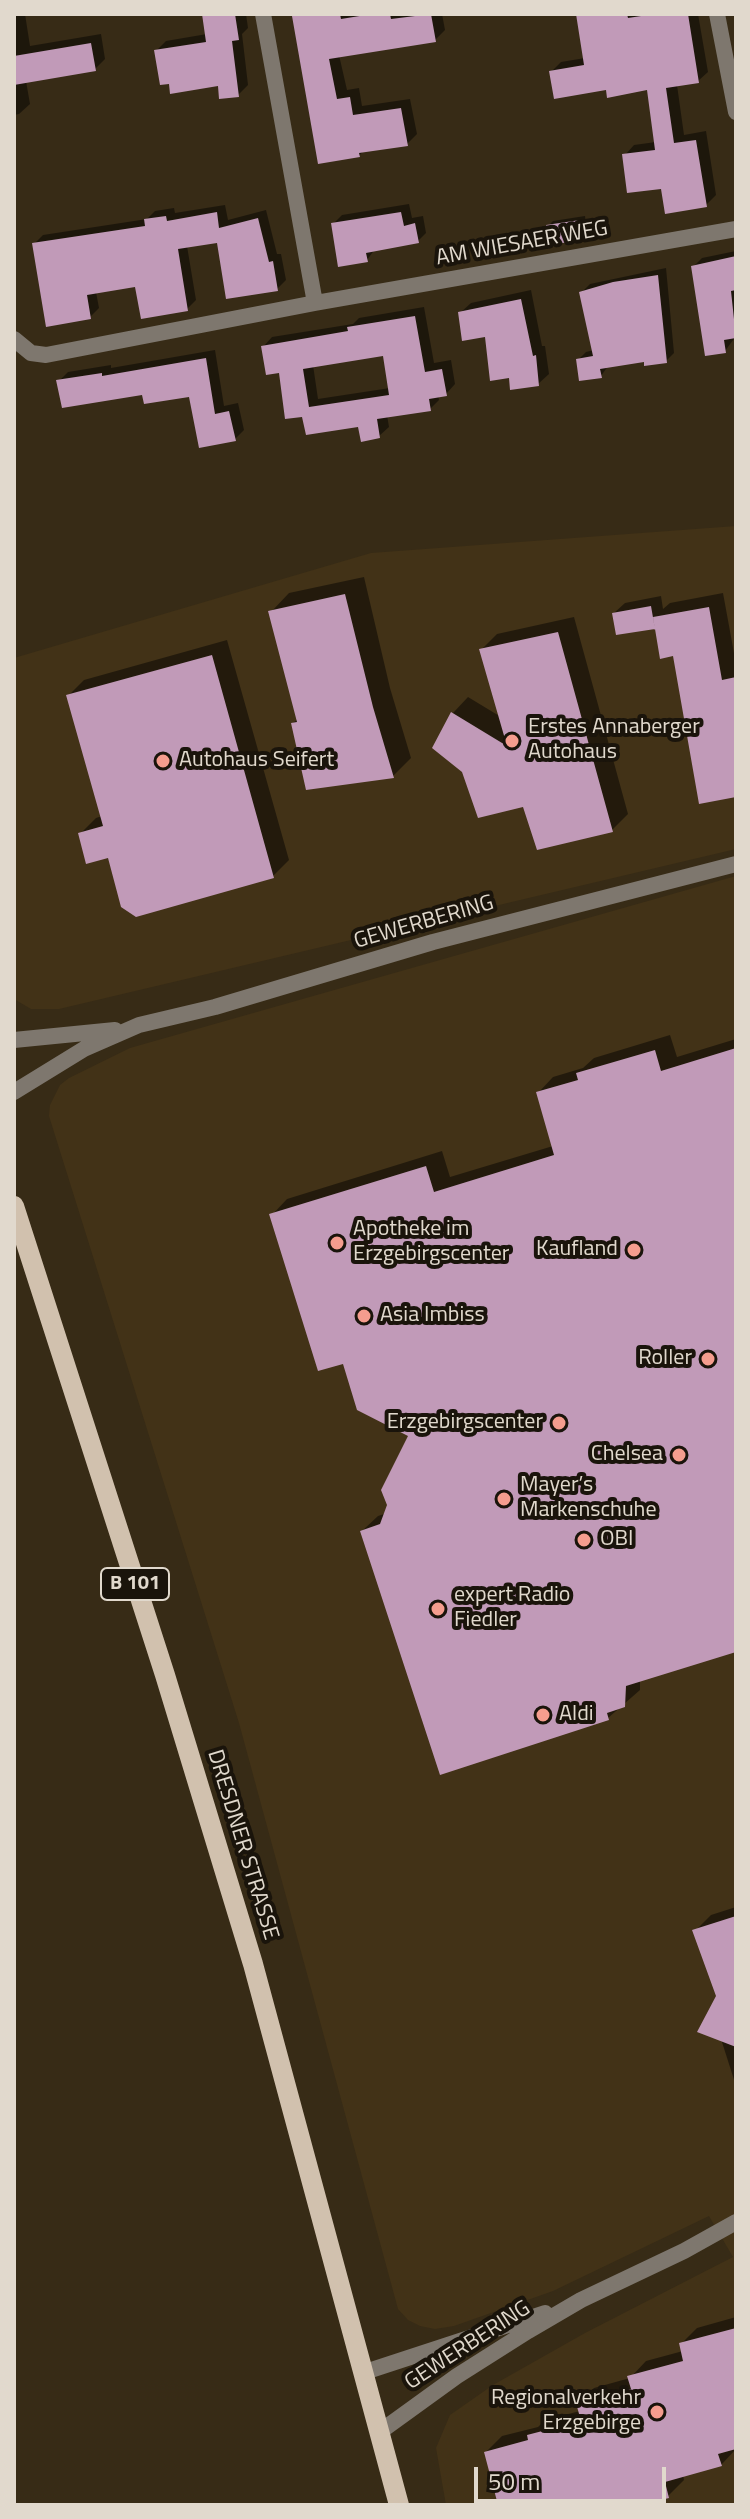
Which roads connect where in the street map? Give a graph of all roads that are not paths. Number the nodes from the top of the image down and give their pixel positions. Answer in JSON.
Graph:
{"nodes":[{"id":1,"x":263,"y":14,"type":"edge"},
{"id":2,"x":717,"y":14,"type":"edge"},
{"id":3,"x":736,"y":112,"type":"edge"},
{"id":4,"x":736,"y":229,"type":"edge"},
{"id":5,"x":315,"y":303,"type":"junction"},
{"id":6,"x":14,"y":339,"type":"edge"},
{"id":7,"x":736,"y":864,"type":"edge"},
{"id":8,"x":124,"y":1030,"type":"junction"},
{"id":9,"x":14,"y":1040,"type":"edge"},
{"id":10,"x":14,"y":1092,"type":"edge"},
{"id":11,"x":14,"y":1206,"type":"edge"},
{"id":12,"x":736,"y":2222,"type":"edge"},
{"id":13,"x":581,"y":2300,"type":"junction"},
{"id":14,"x":365,"y":2372,"type":"junction"},
{"id":15,"x":381,"y":2431,"type":"junction"},
{"id":16,"x":399,"y":2505,"type":"edge"}],
"edges":[{"from":1,"to":5,"type":"street"},
{"from":2,"to":3,"type":"street"},
{"from":4,"to":5,"type":"street","name":"AM WIESAER WEG"},
{"from":5,"to":6,"type":"street","name":"AM WIESAER WEG"},
{"from":7,"to":8,"type":"street","name":"GEWERBERING"},
{"from":8,"to":9,"type":"street","name":"GEWERBERING"},
{"from":8,"to":10,"type":"street","name":"GEWERBERING"},
{"from":11,"to":14,"type":"main road","name":"DRESDNER STRASSE","number":"B 101"},
{"from":12,"to":13,"type":"street","name":"GEWERBERING"},
{"from":13,"to":14,"type":"street","name":"GEWERBERING"},
{"from":13,"to":15,"type":"street","name":"GEWERBERING"},
{"from":14,"to":15,"type":"main road","name":"DRESDNER STRASSE","number":"B 101"},
{"from":15,"to":16,"type":"main road","name":"DRESDNER STRASSE","number":"B 101"}]}
